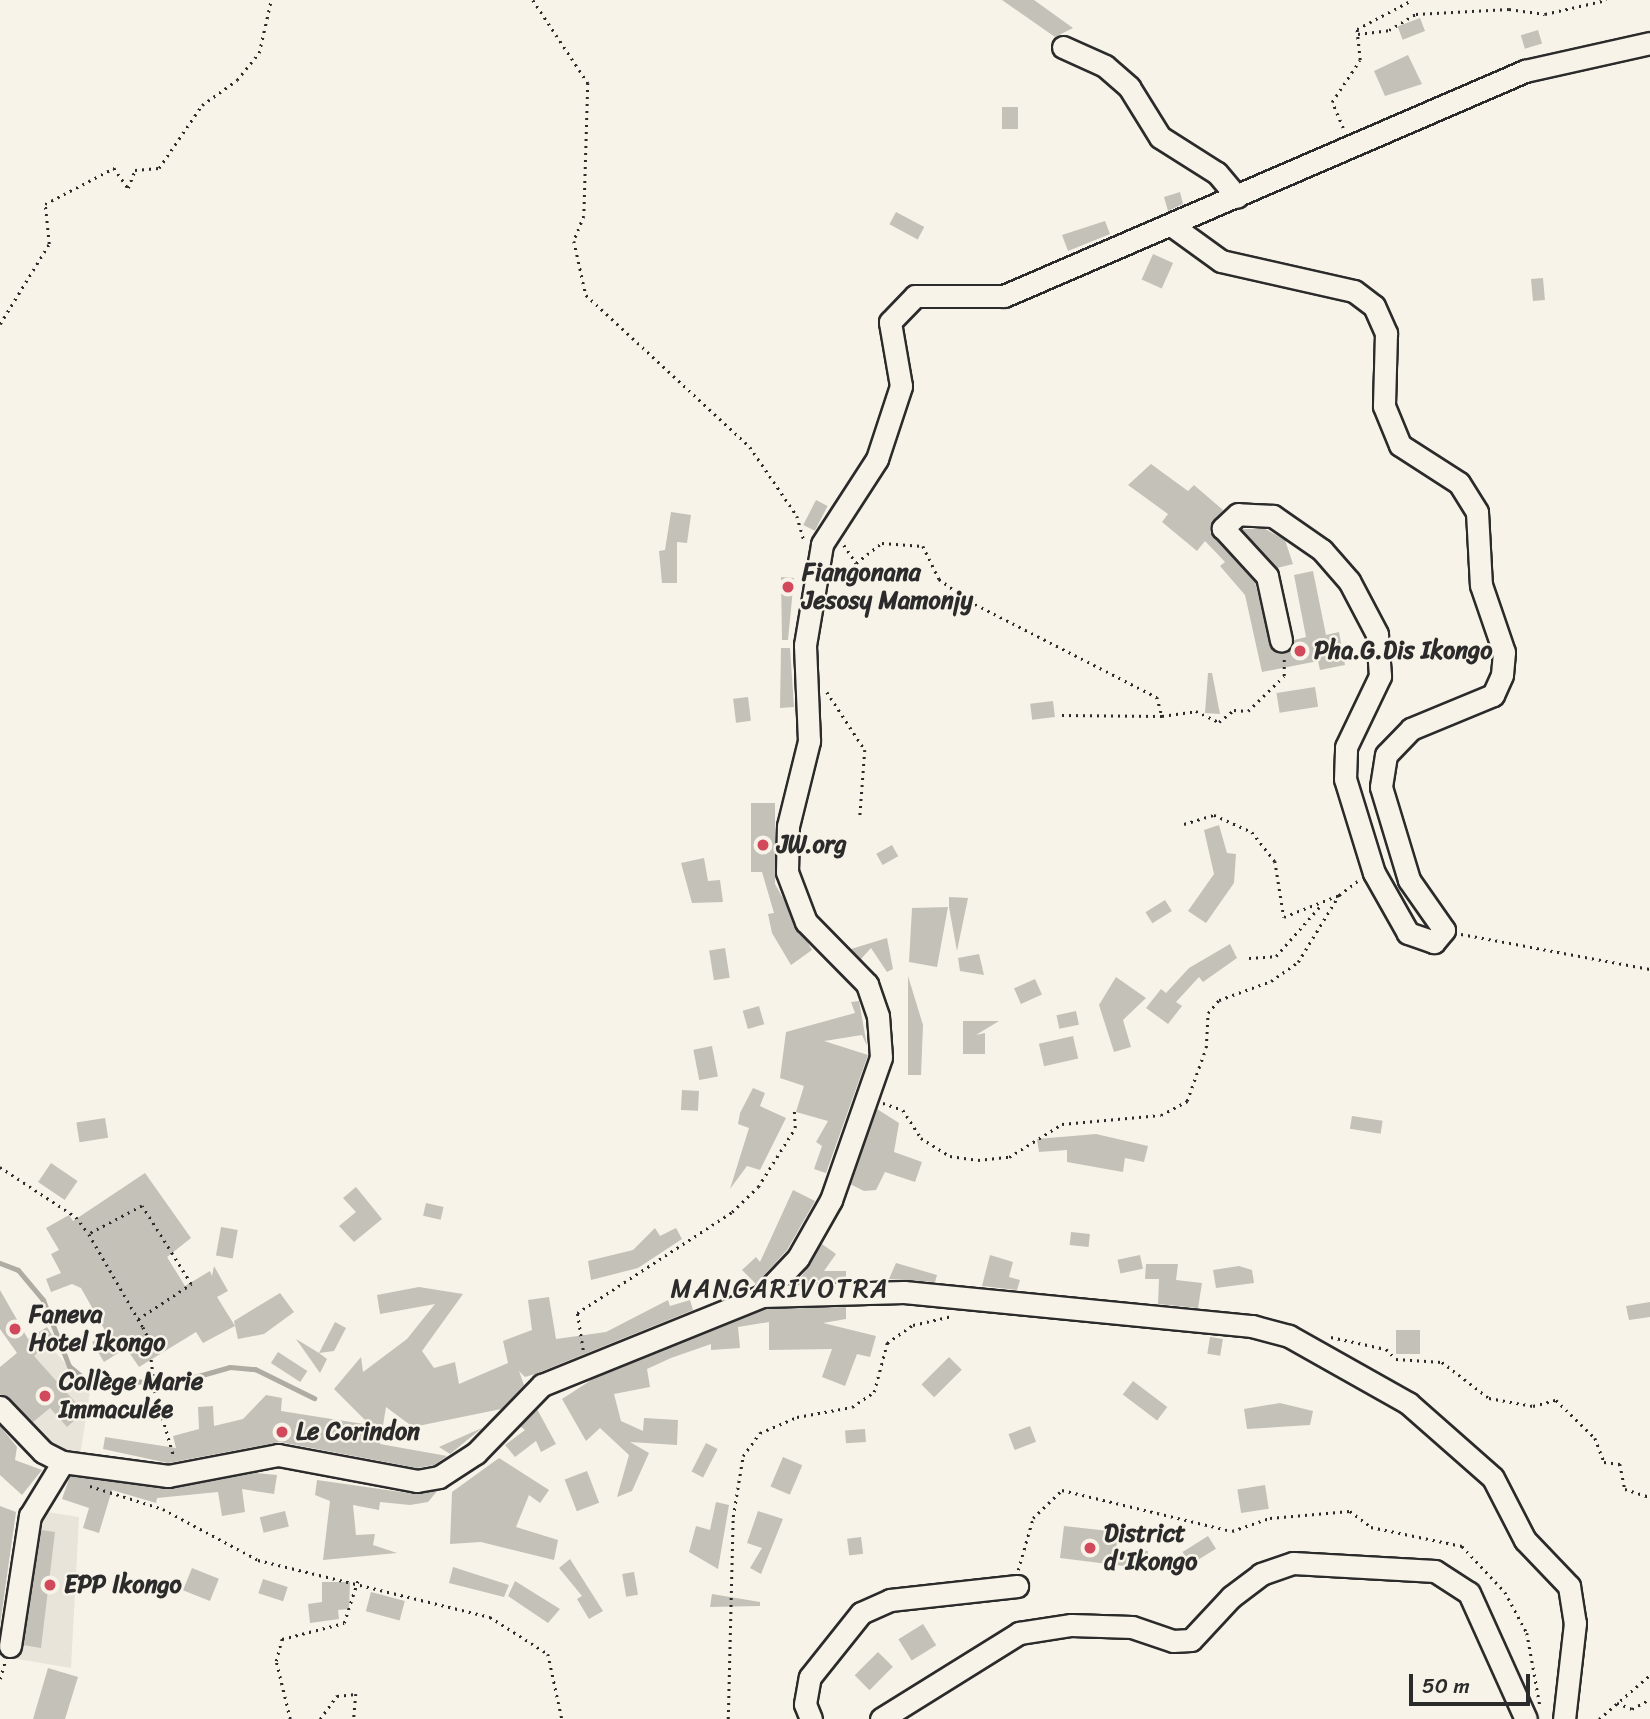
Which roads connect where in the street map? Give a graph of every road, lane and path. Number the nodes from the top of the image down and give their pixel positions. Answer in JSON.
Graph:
{"nodes":[{"id":1,"x":271,"y":0,"type":"edge"},
{"id":2,"x":533,"y":0,"type":"edge"},
{"id":3,"x":1412,"y":0,"type":"edge"},
{"id":4,"x":1606,"y":0,"type":"edge"},
{"id":5,"x":1358,"y":34,"type":"junction"},
{"id":6,"x":1650,"y":43,"type":"edge"},
{"id":7,"x":1063,"y":47,"type":"dead end"},
{"id":8,"x":1344,"y":145,"type":"junction"},
{"id":9,"x":1237,"y":197,"type":"junction"},
{"id":10,"x":1174,"y":227,"type":"junction"},
{"id":11,"x":0,"y":324,"type":"edge"},
{"id":12,"x":822,"y":544,"type":"junction"},
{"id":13,"x":1281,"y":640,"type":"joint"},
{"id":14,"x":806,"y":674,"type":"junction"},
{"id":15,"x":1062,"y":715,"type":"dead end"},
{"id":16,"x":1162,"y":716,"type":"junction"},
{"id":17,"x":860,"y":816,"type":"dead end"},
{"id":18,"x":1184,"y":824,"type":"dead end"},
{"id":19,"x":1374,"y":873,"type":"junction"},
{"id":20,"x":1339,"y":895,"type":"junction"},
{"id":21,"x":1324,"y":901,"type":"junction"},
{"id":22,"x":1444,"y":930,"type":"junction"},
{"id":23,"x":1249,"y":958,"type":"dead end"},
{"id":24,"x":1650,"y":969,"type":"edge"},
{"id":25,"x":868,"y":1098,"type":"junction"},
{"id":26,"x":794,"y":1111,"type":"dead end"},
{"id":27,"x":0,"y":1167,"type":"edge"},
{"id":28,"x":89,"y":1234,"type":"junction"},
{"id":29,"x":762,"y":1296,"type":"junction"},
{"id":30,"x":959,"y":1315,"type":"dead end"},
{"id":31,"x":138,"y":1319,"type":"junction"},
{"id":32,"x":1318,"y":1332,"type":"dead end"},
{"id":33,"x":586,"y":1365,"type":"junction"},
{"id":34,"x":0,"y":1407,"type":"edge"},
{"id":35,"x":72,"y":1463,"type":"junction"},
{"id":36,"x":177,"y":1475,"type":"junction"},
{"id":37,"x":1650,"y":1497,"type":"edge"},
{"id":38,"x":358,"y":1580,"type":"junction"},
{"id":39,"x":1017,"y":1586,"type":"dead end"},
{"id":40,"x":10,"y":1646,"type":"dead end"},
{"id":41,"x":1650,"y":1675,"type":"edge"},
{"id":42,"x":1650,"y":1699,"type":"edge"},
{"id":43,"x":1617,"y":1703,"type":"junction"},
{"id":44,"x":290,"y":1719,"type":"edge"},
{"id":45,"x":320,"y":1719,"type":"edge"},
{"id":46,"x":354,"y":1719,"type":"edge"},
{"id":47,"x":562,"y":1719,"type":"edge"},
{"id":48,"x":728,"y":1719,"type":"edge"},
{"id":49,"x":811,"y":1719,"type":"edge"},
{"id":50,"x":881,"y":1719,"type":"edge"},
{"id":51,"x":1526,"y":1719,"type":"edge"},
{"id":52,"x":1564,"y":1719,"type":"edge"},
{"id":53,"x":1599,"y":1719,"type":"edge"}],
"edges":[{"from":1,"to":11,"type":"path"},
{"from":2,"to":12,"type":"path"},
{"from":3,"to":5,"type":"path"},
{"from":4,"to":5,"type":"path"},
{"from":5,"to":8,"type":"path"},
{"from":6,"to":8,"type":"street"},
{"from":7,"to":9,"type":"street"},
{"from":8,"to":9,"type":"street"},
{"from":9,"to":10,"type":"street"},
{"from":10,"to":12,"type":"street"},
{"from":10,"to":22,"type":"street"},
{"from":12,"to":14,"type":"street"},
{"from":12,"to":16,"type":"path"},
{"from":13,"to":16,"type":"path"},
{"from":13,"to":19,"type":"street"},
{"from":14,"to":17,"type":"path"},
{"from":14,"to":25,"type":"street"},
{"from":15,"to":16,"type":"path"},
{"from":18,"to":21,"type":"path"},
{"from":19,"to":20,"type":"path"},
{"from":19,"to":22,"type":"street"},
{"from":20,"to":21,"type":"path"},
{"from":20,"to":25,"type":"path"},
{"from":21,"to":23,"type":"path"},
{"from":22,"to":24,"type":"path"},
{"from":25,"to":29,"type":"street"},
{"from":26,"to":33,"type":"path"},
{"from":27,"to":28,"type":"path"},
{"from":28,"to":31,"type":"path"},
{"from":28,"to":31,"type":"path"},
{"from":29,"to":33,"type":"street"},
{"from":29,"to":52,"type":"street"},
{"from":30,"to":48,"type":"path"},
{"from":31,"to":36,"type":"path"},
{"from":32,"to":37,"type":"path"},
{"from":33,"to":36,"type":"street"},
{"from":34,"to":35,"type":"street"},
{"from":35,"to":36,"type":"street"},
{"from":35,"to":38,"type":"path"},
{"from":35,"to":40,"type":"street"},
{"from":38,"to":44,"type":"path"},
{"from":38,"to":47,"type":"path"},
{"from":39,"to":49,"type":"street"},
{"from":41,"to":43,"type":"path"},
{"from":42,"to":43,"type":"path"},
{"from":43,"to":53,"type":"path"},
{"from":45,"to":46,"type":"path"},
{"from":50,"to":51,"type":"street"}]}
